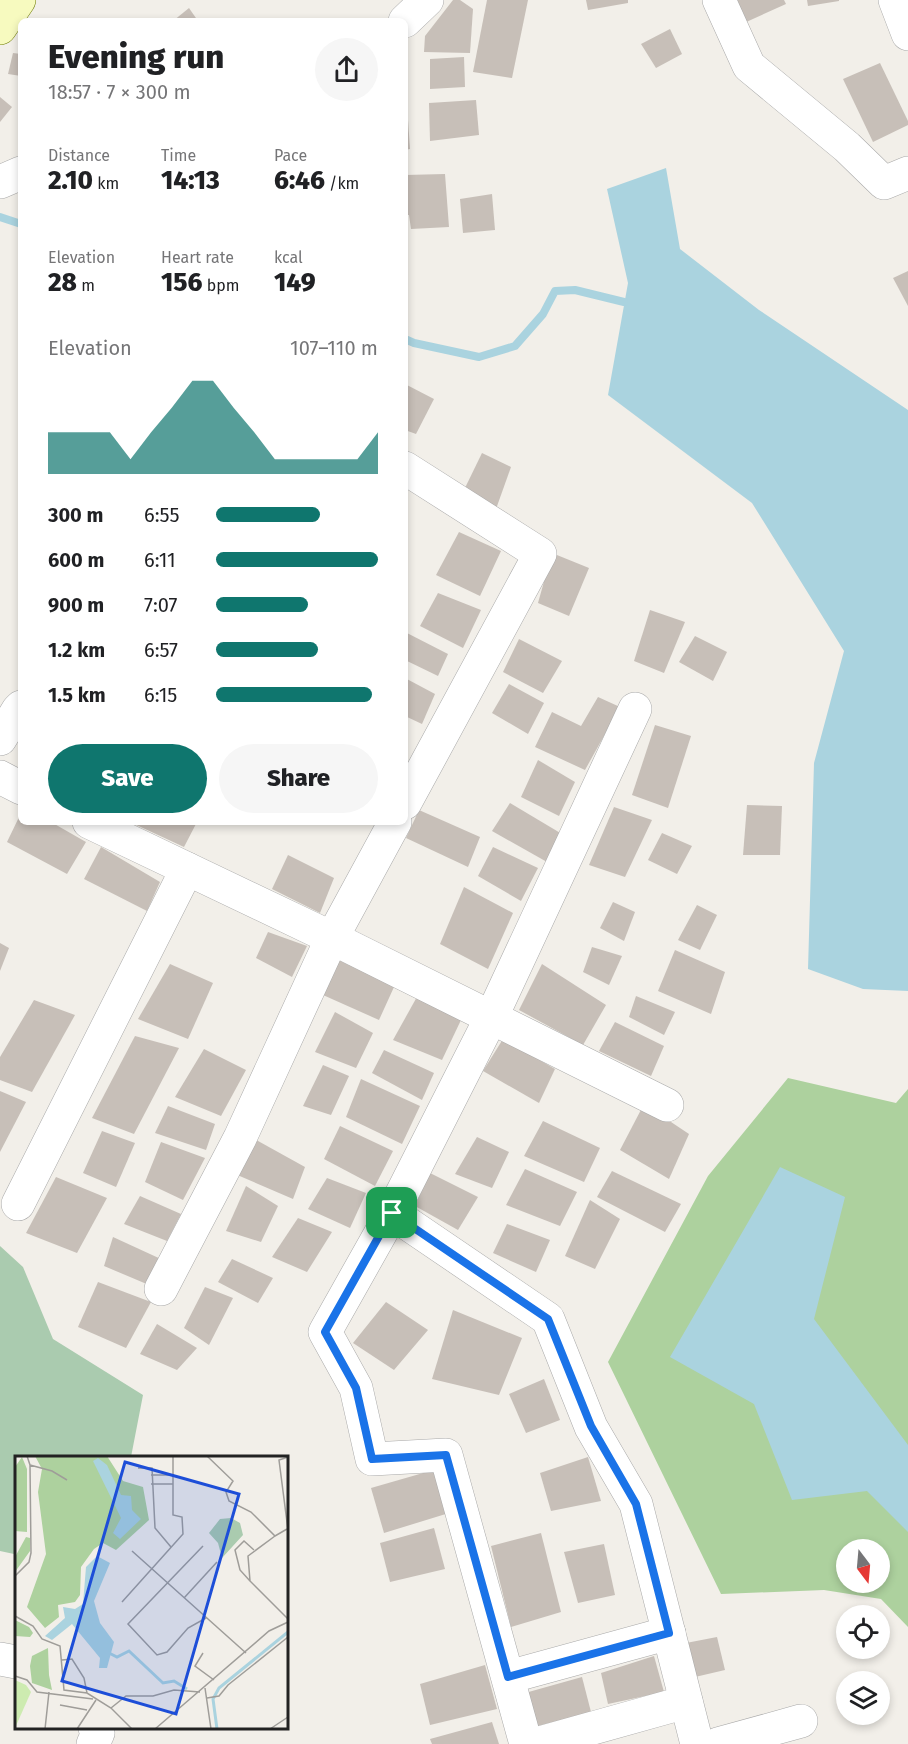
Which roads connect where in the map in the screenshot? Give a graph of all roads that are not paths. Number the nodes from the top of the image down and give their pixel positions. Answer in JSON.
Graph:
{"nodes":[{"id":1,"x":19,"y":0,"type":"edge"},
{"id":2,"x":427,"y":0,"type":"edge"},
{"id":3,"x":719,"y":0,"type":"edge"},
{"id":4,"x":895,"y":0,"type":"edge"},
{"id":5,"x":408,"y":18,"type":"edge"},
{"id":6,"x":0,"y":28,"type":"edge"},
{"id":7,"x":908,"y":34,"type":"edge"},
{"id":8,"x":18,"y":173,"type":"edge"},
{"id":9,"x":908,"y":173,"type":"edge"},
{"id":10,"x":0,"y":182,"type":"edge"},
{"id":11,"x":408,"y":470,"type":"edge"},
{"id":12,"x":635,"y":709,"type":"dead end"},
{"id":13,"x":18,"y":710,"type":"edge"},
{"id":14,"x":0,"y":739,"type":"edge"},
{"id":15,"x":0,"y":777,"type":"edge"},
{"id":16,"x":18,"y":786,"type":"edge"},
{"id":17,"x":408,"y":797,"type":"edge"},
{"id":18,"x":95,"y":825,"type":"edge"},
{"id":19,"x":393,"y":825,"type":"edge"},
{"id":20,"x":187,"y":869,"type":"junction"},
{"id":21,"x":332,"y":938,"type":"junction"},
{"id":22,"x":492,"y":1016,"type":"junction"},
{"id":23,"x":667,"y":1105,"type":"dead end"},
{"id":24,"x":18,"y":1204,"type":"dead end"},
{"id":25,"x":392,"y":1213,"type":"junction"},
{"id":26,"x":160,"y":1289,"type":"dead end"},
{"id":27,"x":669,"y":1633,"type":"junction"},
{"id":28,"x":0,"y":1659,"type":"edge"},
{"id":29,"x":15,"y":1662,"type":"edge"},
{"id":30,"x":508,"y":1677,"type":"junction"},
{"id":31,"x":686,"y":1702,"type":"junction"},
{"id":32,"x":801,"y":1721,"type":"dead end"},
{"id":33,"x":96,"y":1729,"type":"edge"},
{"id":34,"x":93,"y":1744,"type":"edge"},
{"id":35,"x":526,"y":1744,"type":"edge"},
{"id":36,"x":536,"y":1744,"type":"edge"},
{"id":37,"x":697,"y":1744,"type":"edge"},
{"id":38,"x":718,"y":1744,"type":"edge"}],
"edges":[{"from":1,"to":6,"type":"main road"},
{"from":2,"to":5,"type":"street"},
{"from":3,"to":9,"type":"street"},
{"from":4,"to":7,"type":"street"},
{"from":8,"to":10,"type":"street"},
{"from":11,"to":17,"type":"street"},
{"from":12,"to":22,"type":"street"},
{"from":13,"to":14,"type":"street"},
{"from":15,"to":16,"type":"street"},
{"from":18,"to":20,"type":"street"},
{"from":19,"to":21,"type":"street"},
{"from":20,"to":21,"type":"street"},
{"from":20,"to":24,"type":"street"},
{"from":21,"to":22,"type":"street"},
{"from":21,"to":26,"type":"street"},
{"from":22,"to":23,"type":"street"},
{"from":22,"to":25,"type":"street"},
{"from":25,"to":27,"type":"street"},
{"from":25,"to":30,"type":"street"},
{"from":27,"to":30,"type":"street"},
{"from":27,"to":31,"type":"street"},
{"from":28,"to":29,"type":"street"},
{"from":30,"to":35,"type":"street"},
{"from":31,"to":36,"type":"street"},
{"from":31,"to":37,"type":"street"},
{"from":32,"to":38,"type":"street"},
{"from":33,"to":34,"type":"street"}]}
